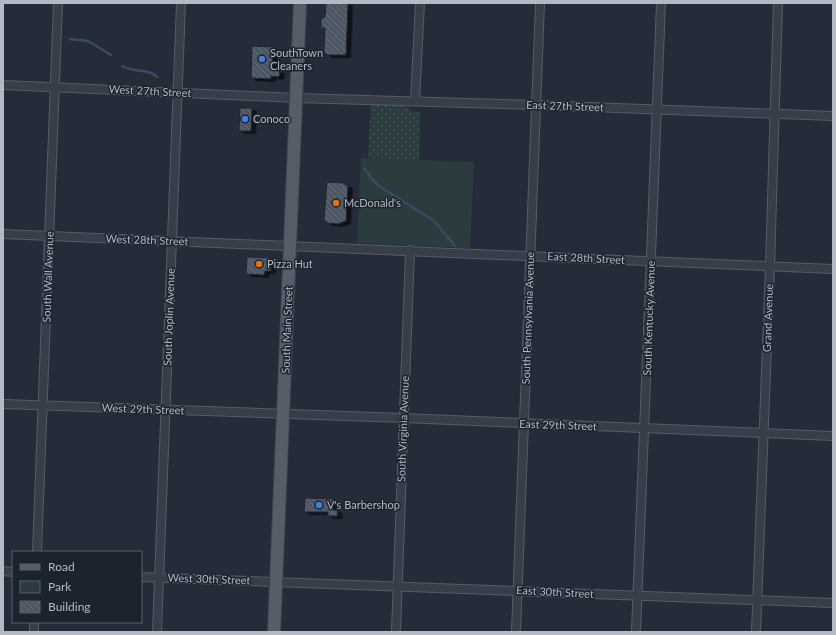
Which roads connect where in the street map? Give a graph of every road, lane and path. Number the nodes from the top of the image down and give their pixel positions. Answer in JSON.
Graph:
{"nodes":[{"id":1,"x":58,"y":3,"type":"edge"},
{"id":2,"x":181,"y":3,"type":"edge"},
{"id":3,"x":300,"y":3,"type":"edge"},
{"id":4,"x":420,"y":3,"type":"edge"},
{"id":5,"x":540,"y":3,"type":"edge"},
{"id":6,"x":661,"y":3,"type":"edge"},
{"id":7,"x":778,"y":3,"type":"edge"},
{"id":8,"x":3,"y":85,"type":"edge"},
{"id":9,"x":55,"y":87,"type":"junction"},
{"id":10,"x":178,"y":93,"type":"junction"},
{"id":11,"x":297,"y":98,"type":"junction"},
{"id":12,"x":415,"y":101,"type":"junction"},
{"id":13,"x":536,"y":105,"type":"junction"},
{"id":14,"x":657,"y":110,"type":"junction"},
{"id":15,"x":774,"y":114,"type":"junction"},
{"id":16,"x":833,"y":116,"type":"edge"},
{"id":17,"x":3,"y":234,"type":"edge"},
{"id":18,"x":49,"y":236,"type":"junction"},
{"id":19,"x":172,"y":241,"type":"junction"},
{"id":20,"x":291,"y":245,"type":"junction"},
{"id":21,"x":410,"y":250,"type":"junction"},
{"id":22,"x":530,"y":256,"type":"junction"},
{"id":23,"x":651,"y":261,"type":"junction"},
{"id":24,"x":770,"y":266,"type":"junction"},
{"id":25,"x":833,"y":269,"type":"edge"},
{"id":26,"x":3,"y":404,"type":"edge"},
{"id":27,"x":43,"y":406,"type":"junction"},
{"id":28,"x":166,"y":410,"type":"junction"},
{"id":29,"x":284,"y":414,"type":"junction"},
{"id":30,"x":404,"y":418,"type":"junction"},
{"id":31,"x":524,"y":423,"type":"junction"},
{"id":32,"x":645,"y":428,"type":"junction"},
{"id":33,"x":764,"y":433,"type":"junction"},
{"id":34,"x":833,"y":436,"type":"edge"},
{"id":35,"x":37,"y":551,"type":"edge"},
{"id":36,"x":142,"y":576,"type":"edge"},
{"id":37,"x":160,"y":577,"type":"junction"},
{"id":38,"x":276,"y":582,"type":"junction"},
{"id":39,"x":398,"y":586,"type":"junction"},
{"id":40,"x":518,"y":591,"type":"junction"},
{"id":41,"x":637,"y":596,"type":"junction"},
{"id":42,"x":758,"y":600,"type":"junction"},
{"id":43,"x":833,"y":603,"type":"edge"},
{"id":44,"x":157,"y":632,"type":"edge"},
{"id":45,"x":274,"y":632,"type":"edge"},
{"id":46,"x":396,"y":632,"type":"edge"},
{"id":47,"x":516,"y":632,"type":"edge"},
{"id":48,"x":636,"y":632,"type":"edge"},
{"id":49,"x":756,"y":632,"type":"edge"}],
"edges":[{"from":1,"to":9,"type":"street","name":"South Wall Avenue"},
{"from":2,"to":10,"type":"street","name":"South Joplin Avenue"},
{"from":3,"to":11,"type":"main road","name":"South Main Street"},
{"from":4,"to":12,"type":"street"},
{"from":5,"to":13,"type":"street","name":"South Pennsylvania Avenue"},
{"from":6,"to":14,"type":"street","name":"South Kentucky Avenue"},
{"from":7,"to":15,"type":"street","name":"Grand Avenue"},
{"from":8,"to":9,"type":"street","name":"West 27th Street"},
{"from":9,"to":10,"type":"street","name":"West 27th Street"},
{"from":9,"to":18,"type":"street","name":"South Wall Avenue"},
{"from":10,"to":11,"type":"street","name":"West 27th Street"},
{"from":10,"to":19,"type":"street","name":"South Joplin Avenue"},
{"from":11,"to":12,"type":"street","name":"East 27th Street"},
{"from":11,"to":20,"type":"main road","name":"South Main Street"},
{"from":12,"to":13,"type":"street","name":"East 27th Street"},
{"from":13,"to":14,"type":"street","name":"East 27th Street"},
{"from":13,"to":22,"type":"street","name":"South Pennsylvania Avenue"},
{"from":14,"to":15,"type":"street","name":"East 27th Street"},
{"from":14,"to":23,"type":"street","name":"South Kentucky Avenue"},
{"from":15,"to":16,"type":"street","name":"East 27th Street"},
{"from":15,"to":24,"type":"street","name":"Grand Avenue"},
{"from":17,"to":18,"type":"street","name":"West 28th Street"},
{"from":18,"to":19,"type":"street","name":"West 28th Street"},
{"from":18,"to":27,"type":"street","name":"South Wall Avenue"},
{"from":19,"to":20,"type":"street","name":"West 28th Street"},
{"from":19,"to":28,"type":"street","name":"South Joplin Avenue"},
{"from":20,"to":21,"type":"street","name":"East 28th Street"},
{"from":20,"to":29,"type":"main road","name":"South Main Street"},
{"from":21,"to":22,"type":"street","name":"East 28th Street"},
{"from":21,"to":30,"type":"street","name":"South Virginia Avenue"},
{"from":22,"to":23,"type":"street","name":"East 28th Street"},
{"from":22,"to":31,"type":"street","name":"South Pennsylvania Avenue"},
{"from":23,"to":24,"type":"street","name":"East 28th Street"},
{"from":23,"to":32,"type":"street","name":"South Kentucky Avenue"},
{"from":24,"to":25,"type":"street","name":"East 28th Street"},
{"from":24,"to":33,"type":"street","name":"Grand Avenue"},
{"from":26,"to":27,"type":"street","name":"West 29th Street"},
{"from":27,"to":28,"type":"street","name":"West 29th Street"},
{"from":27,"to":35,"type":"street","name":"South Wall Avenue"},
{"from":28,"to":29,"type":"street","name":"West 29th Street"},
{"from":28,"to":37,"type":"street","name":"South Joplin Avenue"},
{"from":29,"to":30,"type":"street","name":"East 29th Street"},
{"from":29,"to":38,"type":"main road","name":"South Main Street"},
{"from":30,"to":31,"type":"street","name":"East 29th Street"},
{"from":30,"to":39,"type":"street","name":"South Virginia Avenue"},
{"from":31,"to":32,"type":"street","name":"East 29th Street"},
{"from":31,"to":40,"type":"street","name":"South Pennsylvania Avenue"},
{"from":32,"to":33,"type":"street","name":"East 29th Street"},
{"from":32,"to":41,"type":"street","name":"South Kentucky Avenue"},
{"from":33,"to":34,"type":"street","name":"East 29th Street"},
{"from":33,"to":42,"type":"street","name":"Grand Avenue"},
{"from":36,"to":37,"type":"street","name":"West 30th Street"},
{"from":37,"to":38,"type":"street","name":"West 30th Street"},
{"from":37,"to":44,"type":"street","name":"South Joplin Avenue"},
{"from":38,"to":39,"type":"street","name":"East 30th Street"},
{"from":38,"to":45,"type":"main road","name":"South Main Street"},
{"from":39,"to":40,"type":"street","name":"East 30th Street"},
{"from":39,"to":46,"type":"street","name":"South Virginia Avenue"},
{"from":40,"to":41,"type":"street","name":"East 30th Street"},
{"from":40,"to":47,"type":"street","name":"South Pennsylvania Avenue"},
{"from":41,"to":42,"type":"street","name":"East 30th Street"},
{"from":41,"to":48,"type":"street","name":"South Kentucky Avenue"},
{"from":42,"to":43,"type":"street","name":"East 30th Street"},
{"from":42,"to":49,"type":"street","name":"Grand Avenue"}]}
